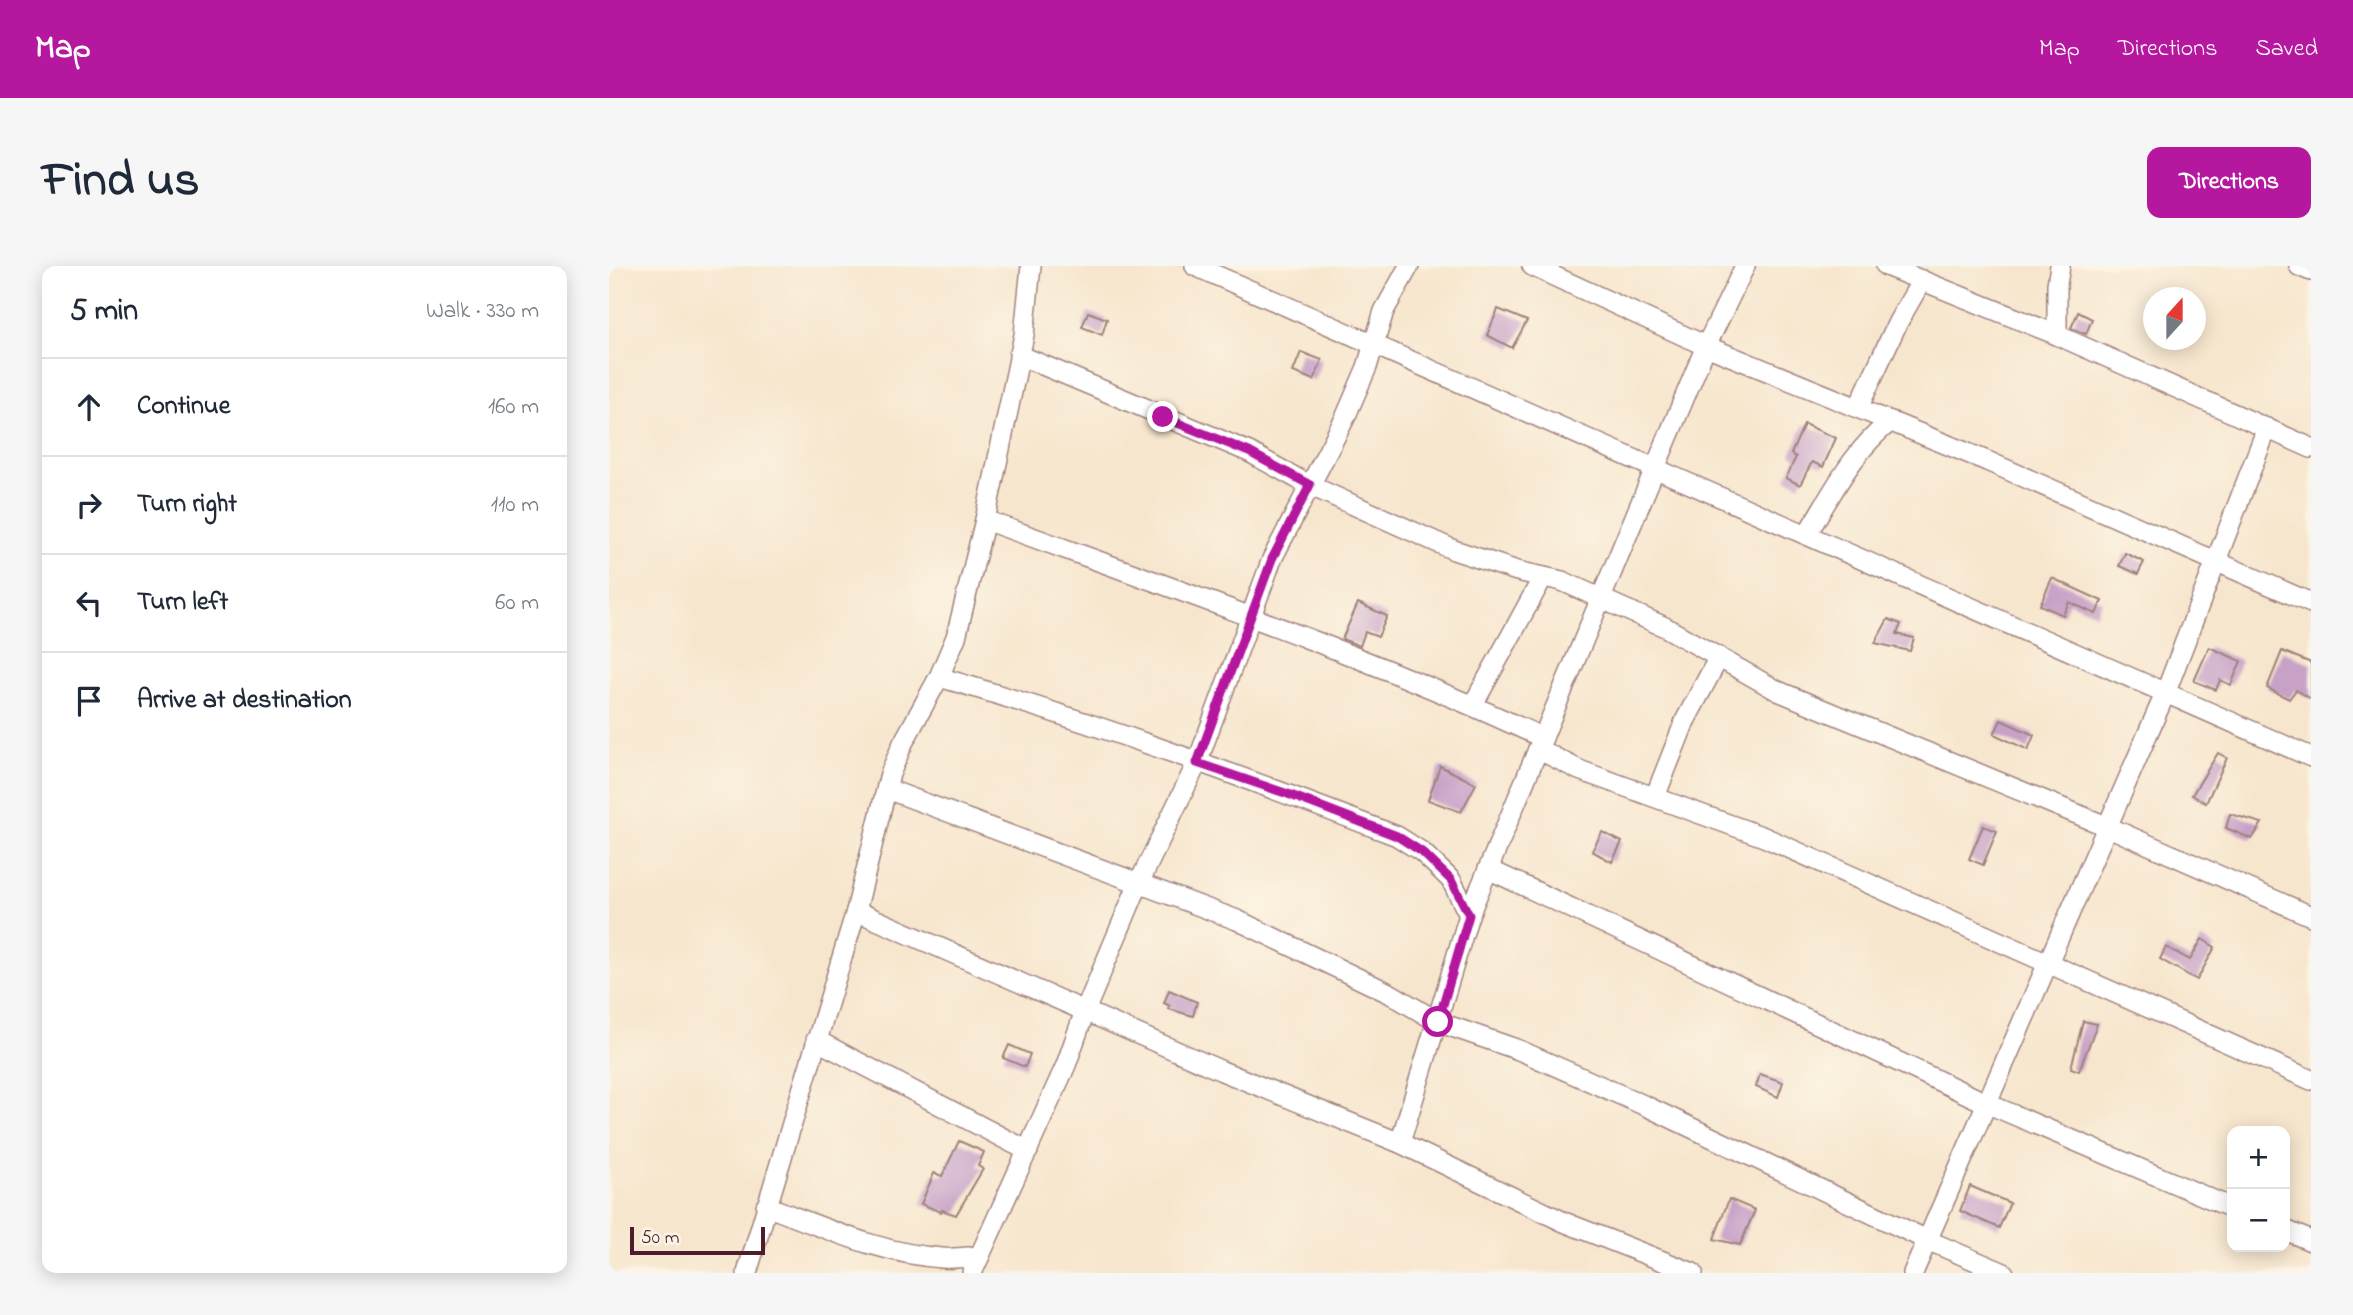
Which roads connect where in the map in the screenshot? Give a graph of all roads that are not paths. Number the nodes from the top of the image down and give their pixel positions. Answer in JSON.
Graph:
{"nodes":[{"id":1,"x":1031,"y":266,"type":"edge"},
{"id":2,"x":1195,"y":266,"type":"edge"},
{"id":3,"x":1409,"y":266,"type":"edge"},
{"id":4,"x":1532,"y":266,"type":"edge"},
{"id":5,"x":1745,"y":266,"type":"edge"},
{"id":6,"x":1886,"y":266,"type":"edge"},
{"id":7,"x":2060,"y":266,"type":"edge"},
{"id":8,"x":2299,"y":266,"type":"edge"},
{"id":9,"x":2311,"y":271,"type":"edge"},
{"id":10,"x":1232,"y":274,"type":"edge"},
{"id":11,"x":1922,"y":280,"type":"junction"},
{"id":12,"x":2057,"y":335,"type":"junction"},
{"id":13,"x":1373,"y":345,"type":"junction"},
{"id":14,"x":1706,"y":346,"type":"junction"},
{"id":15,"x":1019,"y":355,"type":"junction"},
{"id":16,"x":1858,"y":408,"type":"junction"},
{"id":17,"x":1891,"y":421,"type":"junction"},
{"id":18,"x":2267,"y":428,"type":"junction"},
{"id":19,"x":2311,"y":448,"type":"edge"},
{"id":20,"x":1655,"y":468,"type":"junction"},
{"id":21,"x":1310,"y":485,"type":"junction"},
{"id":22,"x":985,"y":520,"type":"junction"},
{"id":23,"x":1807,"y":534,"type":"junction"},
{"id":24,"x":2216,"y":562,"type":"junction"},
{"id":25,"x":1543,"y":577,"type":"junction"},
{"id":26,"x":1602,"y":599,"type":"junction"},
{"id":27,"x":2311,"y":603,"type":"edge"},
{"id":28,"x":1251,"y":617,"type":"junction"},
{"id":29,"x":1719,"y":657,"type":"junction"},
{"id":30,"x":939,"y":677,"type":"junction"},
{"id":31,"x":2165,"y":694,"type":"junction"},
{"id":32,"x":1473,"y":705,"type":"junction"},
{"id":33,"x":1540,"y":744,"type":"junction"},
{"id":34,"x":2311,"y":757,"type":"edge"},
{"id":35,"x":1197,"y":763,"type":"junction"},
{"id":36,"x":887,"y":789,"type":"junction"},
{"id":37,"x":1655,"y":797,"type":"junction"},
{"id":38,"x":2106,"y":826,"type":"junction"},
{"id":39,"x":1488,"y":869,"type":"junction"},
{"id":40,"x":1139,"y":885,"type":"junction"},
{"id":41,"x":856,"y":911,"type":"junction"},
{"id":42,"x":1469,"y":915,"type":"junction"},
{"id":43,"x":2311,"y":916,"type":"edge"},
{"id":44,"x":2047,"y":964,"type":"junction"},
{"id":45,"x":1085,"y":1011,"type":"junction"},
{"id":46,"x":1438,"y":1022,"type":"junction"},
{"id":47,"x":815,"y":1040,"type":"junction"},
{"id":48,"x":2311,"y":1080,"type":"edge"},
{"id":49,"x":1986,"y":1103,"type":"junction"},
{"id":50,"x":1400,"y":1143,"type":"junction"},
{"id":51,"x":1028,"y":1151,"type":"junction"},
{"id":52,"x":766,"y":1206,"type":"junction"},
{"id":53,"x":2227,"y":1206,"type":"edge"},
{"id":54,"x":2290,"y":1232,"type":"edge"},
{"id":55,"x":1927,"y":1240,"type":"junction"},
{"id":56,"x":2311,"y":1241,"type":"edge"},
{"id":57,"x":976,"y":1264,"type":"edge"},
{"id":58,"x":747,"y":1273,"type":"edge"},
{"id":59,"x":1693,"y":1273,"type":"edge"},
{"id":60,"x":1913,"y":1273,"type":"edge"},
{"id":61,"x":2004,"y":1273,"type":"edge"}],
"edges":[{"from":1,"to":15,"type":"street"},
{"from":2,"to":10,"type":"street"},
{"from":3,"to":13,"type":"street"},
{"from":4,"to":14,"type":"street"},
{"from":5,"to":14,"type":"street"},
{"from":6,"to":11,"type":"street"},
{"from":7,"to":12,"type":"street"},
{"from":8,"to":9,"type":"street"},
{"from":10,"to":13,"type":"street"},
{"from":11,"to":12,"type":"street"},
{"from":11,"to":16,"type":"street"},
{"from":12,"to":18,"type":"street"},
{"from":13,"to":20,"type":"street"},
{"from":13,"to":21,"type":"street"},
{"from":14,"to":16,"type":"street"},
{"from":14,"to":20,"type":"street"},
{"from":15,"to":21,"type":"street"},
{"from":15,"to":22,"type":"street"},
{"from":16,"to":17,"type":"street"},
{"from":17,"to":23,"type":"street"},
{"from":17,"to":24,"type":"street"},
{"from":18,"to":19,"type":"street"},
{"from":18,"to":24,"type":"street"},
{"from":20,"to":23,"type":"street"},
{"from":20,"to":26,"type":"street"},
{"from":21,"to":25,"type":"street"},
{"from":21,"to":28,"type":"street"},
{"from":22,"to":28,"type":"street"},
{"from":22,"to":30,"type":"street"},
{"from":23,"to":31,"type":"street"},
{"from":24,"to":27,"type":"street"},
{"from":24,"to":31,"type":"street"},
{"from":25,"to":26,"type":"street"},
{"from":25,"to":32,"type":"street"},
{"from":26,"to":29,"type":"street"},
{"from":26,"to":33,"type":"street"},
{"from":28,"to":32,"type":"street"},
{"from":28,"to":35,"type":"street"},
{"from":29,"to":37,"type":"street"},
{"from":29,"to":38,"type":"street"},
{"from":30,"to":35,"type":"street"},
{"from":30,"to":36,"type":"street"},
{"from":31,"to":34,"type":"street"},
{"from":31,"to":38,"type":"street"},
{"from":32,"to":33,"type":"street"},
{"from":33,"to":37,"type":"street"},
{"from":33,"to":39,"type":"street"},
{"from":35,"to":40,"type":"street"},
{"from":35,"to":42,"type":"street"},
{"from":36,"to":40,"type":"street"},
{"from":36,"to":41,"type":"street"},
{"from":37,"to":44,"type":"street"},
{"from":38,"to":43,"type":"street"},
{"from":38,"to":44,"type":"street"},
{"from":39,"to":42,"type":"street"},
{"from":39,"to":49,"type":"street"},
{"from":40,"to":45,"type":"street"},
{"from":40,"to":46,"type":"street"},
{"from":41,"to":45,"type":"street"},
{"from":41,"to":47,"type":"street"},
{"from":42,"to":46,"type":"street"},
{"from":44,"to":48,"type":"street"},
{"from":44,"to":49,"type":"street"},
{"from":45,"to":50,"type":"street"},
{"from":45,"to":51,"type":"street"},
{"from":46,"to":50,"type":"street"},
{"from":46,"to":55,"type":"street"},
{"from":47,"to":51,"type":"street"},
{"from":47,"to":52,"type":"street"},
{"from":49,"to":53,"type":"street"},
{"from":49,"to":55,"type":"street"},
{"from":50,"to":59,"type":"street"},
{"from":51,"to":57,"type":"street"},
{"from":52,"to":57,"type":"street"},
{"from":52,"to":58,"type":"street"},
{"from":54,"to":56,"type":"street"},
{"from":55,"to":60,"type":"street"},
{"from":55,"to":61,"type":"street"}]}
